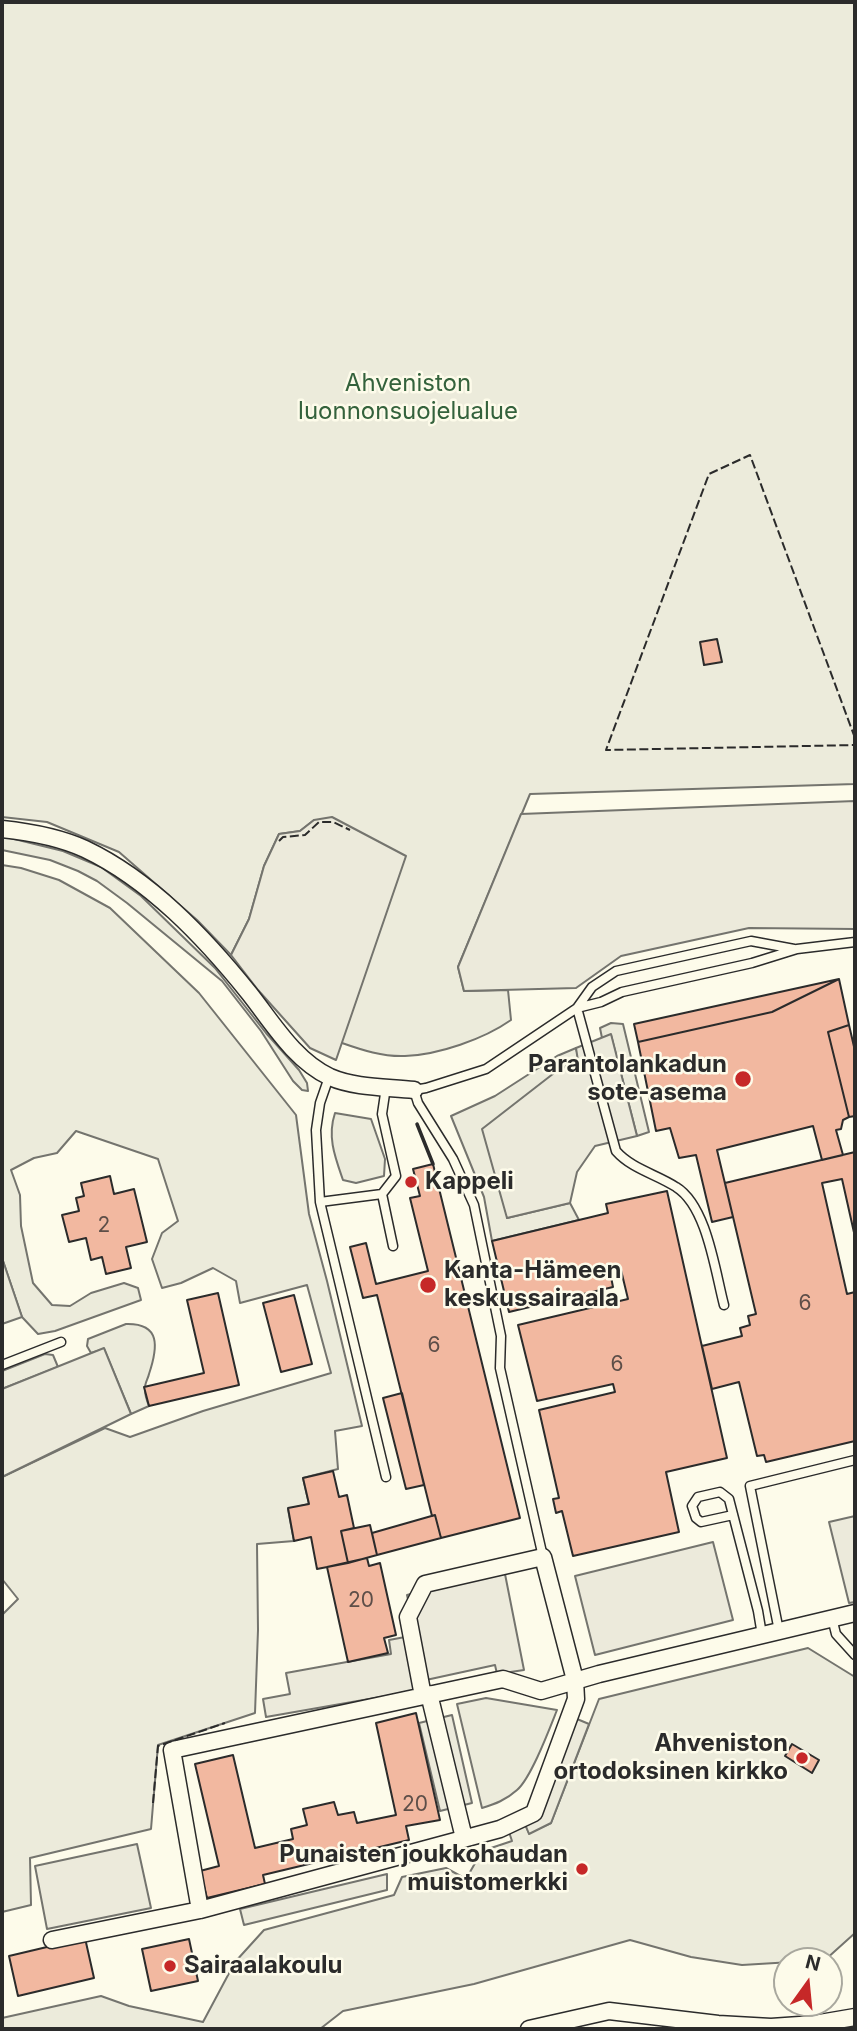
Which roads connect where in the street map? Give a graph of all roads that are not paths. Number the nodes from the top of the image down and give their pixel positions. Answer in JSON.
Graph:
{"nodes":[{"id":1,"x":2,"y":829,"type":"edge"},
{"id":2,"x":855,"y":943,"type":"edge"},
{"id":3,"x":797,"y":949,"type":"junction"},
{"id":4,"x":577,"y":1008,"type":"junction"},
{"id":5,"x":329,"y":1077,"type":"junction"},
{"id":6,"x":386,"y":1087,"type":"junction"},
{"id":7,"x":414,"y":1090,"type":"junction"},
{"id":8,"x":382,"y":1194,"type":"junction"},
{"id":9,"x":320,"y":1202,"type":"junction"},
{"id":10,"x":393,"y":1246,"type":"dead end"},
{"id":11,"x":724,"y":1305,"type":"dead end"},
{"id":12,"x":61,"y":1342,"type":"dead end"},
{"id":13,"x":2,"y":1365,"type":"edge"},
{"id":14,"x":855,"y":1460,"type":"edge"},
{"id":15,"x":386,"y":1477,"type":"dead end"},
{"id":16,"x":733,"y":1515,"type":"junction"},
{"id":17,"x":543,"y":1557,"type":"junction"},
{"id":18,"x":855,"y":1613,"type":"edge"},
{"id":19,"x":832,"y":1618,"type":"junction"},
{"id":20,"x":779,"y":1631,"type":"junction"},
{"id":21,"x":762,"y":1635,"type":"junction"},
{"id":22,"x":855,"y":1655,"type":"edge"},
{"id":23,"x":575,"y":1681,"type":"junction"},
{"id":24,"x":426,"y":1695,"type":"junction"},
{"id":25,"x":464,"y":1838,"type":"junction"},
{"id":26,"x":200,"y":1910,"type":"junction"},
{"id":27,"x":52,"y":1940,"type":"dead end"},
{"id":28,"x":855,"y":2017,"type":"edge"},
{"id":29,"x":772,"y":2028,"type":"edge"},
{"id":30,"x":529,"y":2029,"type":"edge"}],
"edges":[{"from":1,"to":5,"type":"street"},
{"from":2,"to":3,"type":"lane"},
{"from":3,"to":4,"type":"lane"},
{"from":3,"to":4,"type":"lane"},
{"from":4,"to":7,"type":"lane"},
{"from":4,"to":11,"type":"lane"},
{"from":5,"to":6,"type":"street"},
{"from":5,"to":9,"type":"lane"},
{"from":6,"to":7,"type":"street"},
{"from":6,"to":8,"type":"lane"},
{"from":7,"to":17,"type":"lane"},
{"from":8,"to":9,"type":"lane"},
{"from":8,"to":10,"type":"lane"},
{"from":9,"to":15,"type":"lane"},
{"from":12,"to":13,"type":"lane"},
{"from":14,"to":20,"type":"lane"},
{"from":16,"to":16,"type":"lane"},
{"from":16,"to":21,"type":"lane"},
{"from":17,"to":23,"type":"street"},
{"from":17,"to":24,"type":"street"},
{"from":18,"to":19,"type":"street"},
{"from":19,"to":20,"type":"street"},
{"from":19,"to":22,"type":"lane"},
{"from":20,"to":21,"type":"street"},
{"from":21,"to":23,"type":"street"},
{"from":23,"to":24,"type":"street"},
{"from":23,"to":25,"type":"street"},
{"from":24,"to":25,"type":"street"},
{"from":24,"to":26,"type":"street"},
{"from":25,"to":26,"type":"street"},
{"from":26,"to":27,"type":"street"},
{"from":28,"to":29,"type":"street"},
{"from":29,"to":30,"type":"street"}]}
